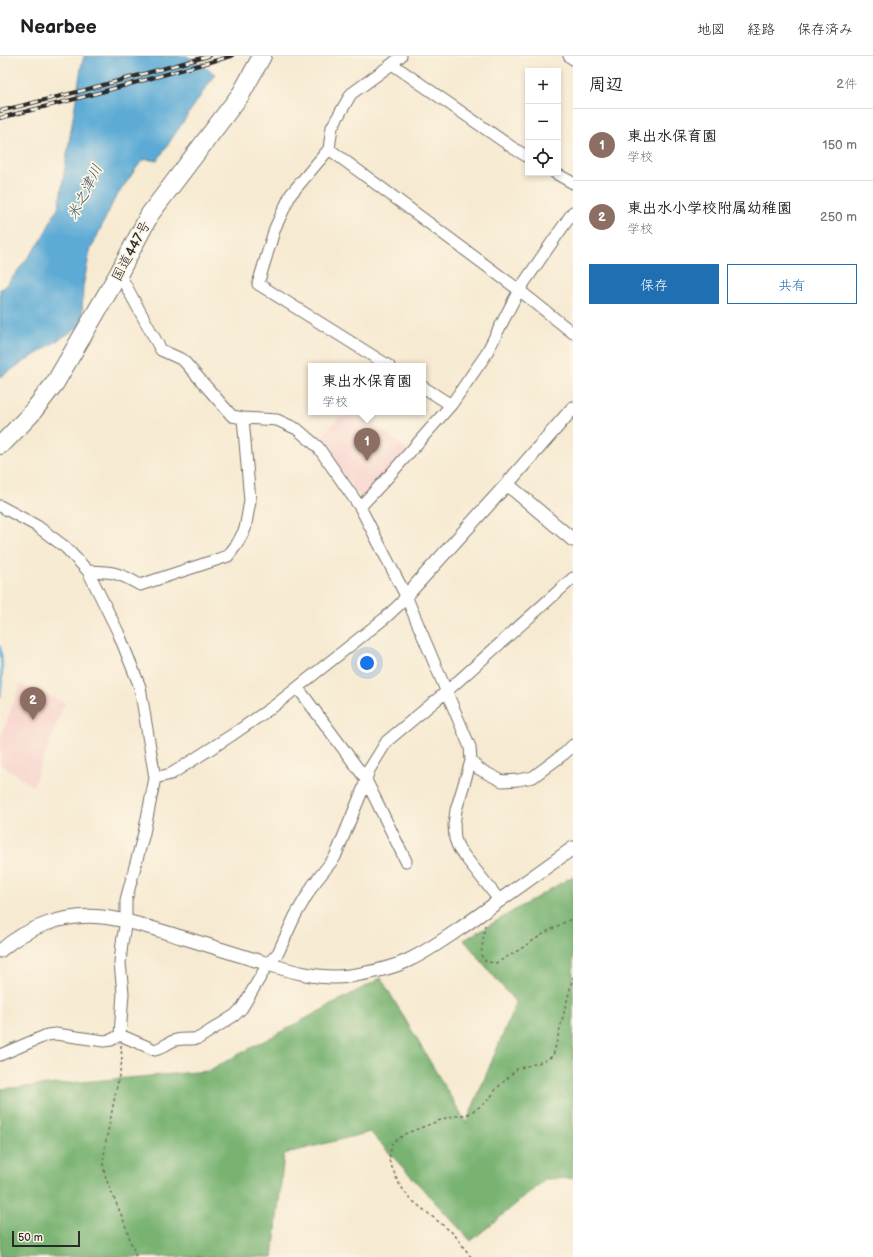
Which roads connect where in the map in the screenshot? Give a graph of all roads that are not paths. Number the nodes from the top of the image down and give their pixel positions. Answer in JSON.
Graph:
{"nodes":[{"id":1,"x":401,"y":56,"type":"edge"},
{"id":2,"x":569,"y":56,"type":"edge"},
{"id":3,"x":265,"y":57,"type":"edge"},
{"id":4,"x":573,"y":59,"type":"edge"},
{"id":5,"x":392,"y":64,"type":"junction"},
{"id":6,"x":329,"y":149,"type":"junction"},
{"id":7,"x":525,"y":155,"type":"edge"},
{"id":8,"x":561,"y":176,"type":"edge"},
{"id":9,"x":573,"y":183,"type":"edge"},
{"id":10,"x":573,"y":212,"type":"edge"},
{"id":11,"x":119,"y":273,"type":"junction"},
{"id":12,"x":518,"y":290,"type":"junction"},
{"id":13,"x":573,"y":333,"type":"edge"},
{"id":14,"x":384,"y":363,"type":"edge"},
{"id":15,"x":426,"y":389,"type":"edge"},
{"id":16,"x":451,"y":404,"type":"junction"},
{"id":17,"x":573,"y":408,"type":"edge"},
{"id":18,"x":243,"y":418,"type":"junction"},
{"id":19,"x":0,"y":445,"type":"edge"},
{"id":20,"x":507,"y":484,"type":"junction"},
{"id":21,"x":0,"y":506,"type":"edge"},
{"id":22,"x":360,"y":507,"type":"junction"},
{"id":23,"x":573,"y":540,"type":"edge"},
{"id":24,"x":88,"y":571,"type":"junction"},
{"id":25,"x":573,"y":578,"type":"edge"},
{"id":26,"x":406,"y":596,"type":"junction"},
{"id":27,"x":298,"y":688,"type":"junction"},
{"id":28,"x":446,"y":692,"type":"junction"},
{"id":29,"x":573,"y":745,"type":"edge"},
{"id":30,"x":470,"y":762,"type":"junction"},
{"id":31,"x":155,"y":778,"type":"junction"},
{"id":32,"x":366,"y":778,"type":"junction"},
{"id":33,"x":573,"y":848,"type":"edge"},
{"id":34,"x":406,"y":860,"type":"dead end"},
{"id":35,"x":500,"y":901,"type":"junction"},
{"id":36,"x":126,"y":921,"type":"junction"},
{"id":37,"x":0,"y":951,"type":"edge"},
{"id":38,"x":268,"y":964,"type":"junction"},
{"id":39,"x":120,"y":1035,"type":"junction"},
{"id":40,"x":0,"y":1055,"type":"edge"}],
"edges":[{"from":1,"to":5,"type":"street"},
{"from":2,"to":4,"type":"street"},
{"from":3,"to":11,"type":"highway","name":"国道447号"},
{"from":5,"to":6,"type":"street"},
{"from":5,"to":7,"type":"street"},
{"from":6,"to":12,"type":"street"},
{"from":6,"to":14,"type":"street"},
{"from":8,"to":9,"type":"street"},
{"from":10,"to":12,"type":"street"},
{"from":11,"to":18,"type":"street"},
{"from":11,"to":19,"type":"highway","name":"国道447号"},
{"from":12,"to":13,"type":"street"},
{"from":12,"to":16,"type":"street"},
{"from":15,"to":16,"type":"street"},
{"from":16,"to":22,"type":"street"},
{"from":17,"to":20,"type":"street"},
{"from":18,"to":22,"type":"street"},
{"from":18,"to":24,"type":"street"},
{"from":20,"to":23,"type":"street"},
{"from":20,"to":26,"type":"street"},
{"from":21,"to":24,"type":"street"},
{"from":22,"to":26,"type":"street"},
{"from":24,"to":31,"type":"street"},
{"from":25,"to":28,"type":"street"},
{"from":26,"to":27,"type":"street"},
{"from":26,"to":28,"type":"street"},
{"from":27,"to":31,"type":"street"},
{"from":27,"to":32,"type":"street"},
{"from":28,"to":30,"type":"street"},
{"from":28,"to":32,"type":"street"},
{"from":29,"to":30,"type":"street"},
{"from":30,"to":35,"type":"street"},
{"from":31,"to":36,"type":"street"},
{"from":32,"to":34,"type":"street"},
{"from":32,"to":38,"type":"street"},
{"from":33,"to":35,"type":"street"},
{"from":35,"to":38,"type":"street"},
{"from":36,"to":37,"type":"street"},
{"from":36,"to":38,"type":"street"},
{"from":36,"to":39,"type":"street"},
{"from":38,"to":39,"type":"street"},
{"from":39,"to":40,"type":"street"}]}
